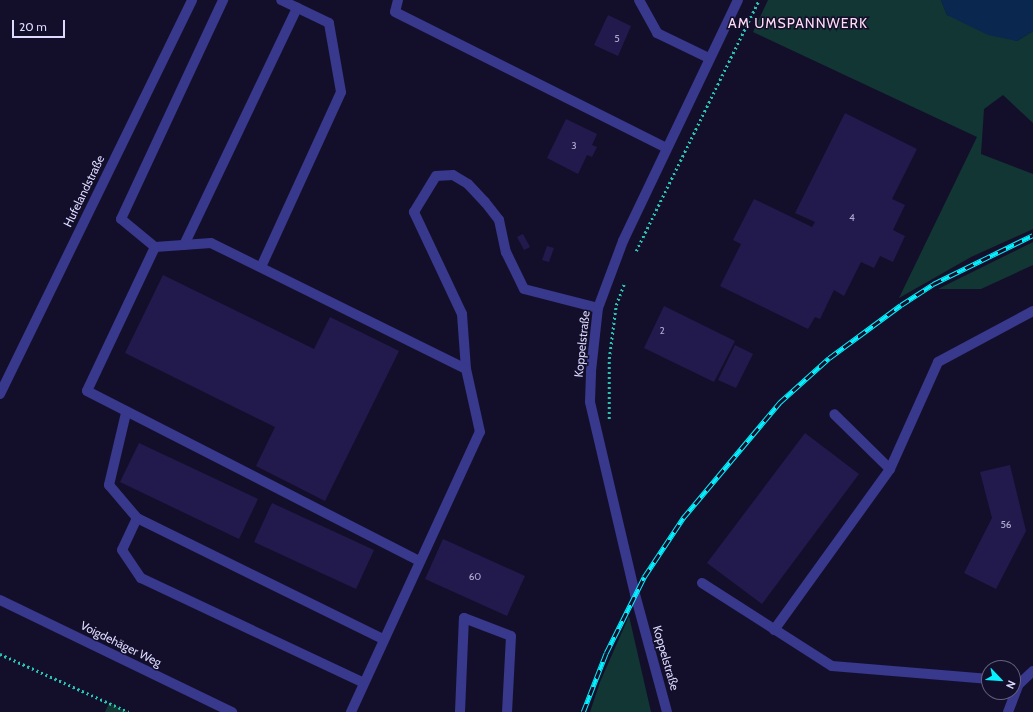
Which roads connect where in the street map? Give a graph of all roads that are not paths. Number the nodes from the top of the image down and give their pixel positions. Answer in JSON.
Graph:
{"nodes":[{"id":1,"x":192,"y":0,"type":"edge"},
{"id":2,"x":224,"y":0,"type":"edge"},
{"id":3,"x":281,"y":0,"type":"edge"},
{"id":4,"x":398,"y":0,"type":"edge"},
{"id":5,"x":639,"y":0,"type":"edge"},
{"id":6,"x":738,"y":0,"type":"edge"},
{"id":7,"x":297,"y":8,"type":"junction"},
{"id":8,"x":709,"y":58,"type":"junction"},
{"id":9,"x":667,"y":148,"type":"junction"},
{"id":10,"x":184,"y":245,"type":"junction"},
{"id":11,"x":155,"y":247,"type":"junction"},
{"id":12,"x":261,"y":267,"type":"junction"},
{"id":13,"x":598,"y":308,"type":"junction"},
{"id":14,"x":1033,"y":312,"type":"edge"},
{"id":15,"x":466,"y":369,"type":"junction"},
{"id":16,"x":0,"y":394,"type":"edge"},
{"id":17,"x":126,"y":413,"type":"junction"},
{"id":18,"x":834,"y":414,"type":"dead end"},
{"id":19,"x":890,"y":469,"type":"junction"},
{"id":20,"x":137,"y":518,"type":"junction"},
{"id":21,"x":420,"y":561,"type":"junction"},
{"id":22,"x":702,"y":583,"type":"dead end"},
{"id":23,"x":0,"y":600,"type":"edge"},
{"id":24,"x":774,"y":630,"type":"junction"},
{"id":25,"x":384,"y":639,"type":"junction"},
{"id":26,"x":1033,"y":671,"type":"edge"},
{"id":27,"x":981,"y":678,"type":"edge"},
{"id":28,"x":1021,"y":679,"type":"edge"},
{"id":29,"x":364,"y":683,"type":"junction"},
{"id":30,"x":1011,"y":700,"type":"edge"},
{"id":31,"x":232,"y":712,"type":"edge"},
{"id":32,"x":351,"y":712,"type":"edge"},
{"id":33,"x":460,"y":712,"type":"edge"},
{"id":34,"x":507,"y":712,"type":"edge"},
{"id":35,"x":668,"y":712,"type":"edge"},
{"id":36,"x":1008,"y":712,"type":"edge"}],
"edges":[{"from":1,"to":16,"type":"street","name":"Hufelandstraße"},
{"from":2,"to":11,"type":"street"},
{"from":3,"to":7,"type":"street"},
{"from":4,"to":9,"type":"street"},
{"from":5,"to":8,"type":"street"},
{"from":6,"to":8,"type":"street","name":"Koppelstraße"},
{"from":7,"to":10,"type":"street"},
{"from":7,"to":12,"type":"street"},
{"from":8,"to":9,"type":"street","name":"Koppelstraße"},
{"from":9,"to":13,"type":"street","name":"Koppelstraße"},
{"from":10,"to":11,"type":"street"},
{"from":10,"to":12,"type":"street"},
{"from":11,"to":17,"type":"street"},
{"from":12,"to":15,"type":"street"},
{"from":13,"to":15,"type":"street"},
{"from":13,"to":35,"type":"street","name":"Koppelstraße"},
{"from":14,"to":19,"type":"street"},
{"from":15,"to":21,"type":"street"},
{"from":17,"to":20,"type":"street"},
{"from":17,"to":21,"type":"street"},
{"from":18,"to":19,"type":"street"},
{"from":19,"to":24,"type":"street"},
{"from":20,"to":25,"type":"street"},
{"from":20,"to":29,"type":"street"},
{"from":21,"to":25,"type":"street"},
{"from":22,"to":24,"type":"street"},
{"from":23,"to":31,"type":"street","name":"Voigdehäger Weg"},
{"from":24,"to":27,"type":"street"},
{"from":25,"to":29,"type":"street"},
{"from":26,"to":28,"type":"street"},
{"from":29,"to":32,"type":"street"},
{"from":30,"to":36,"type":"street"},
{"from":33,"to":34,"type":"street"}]}
